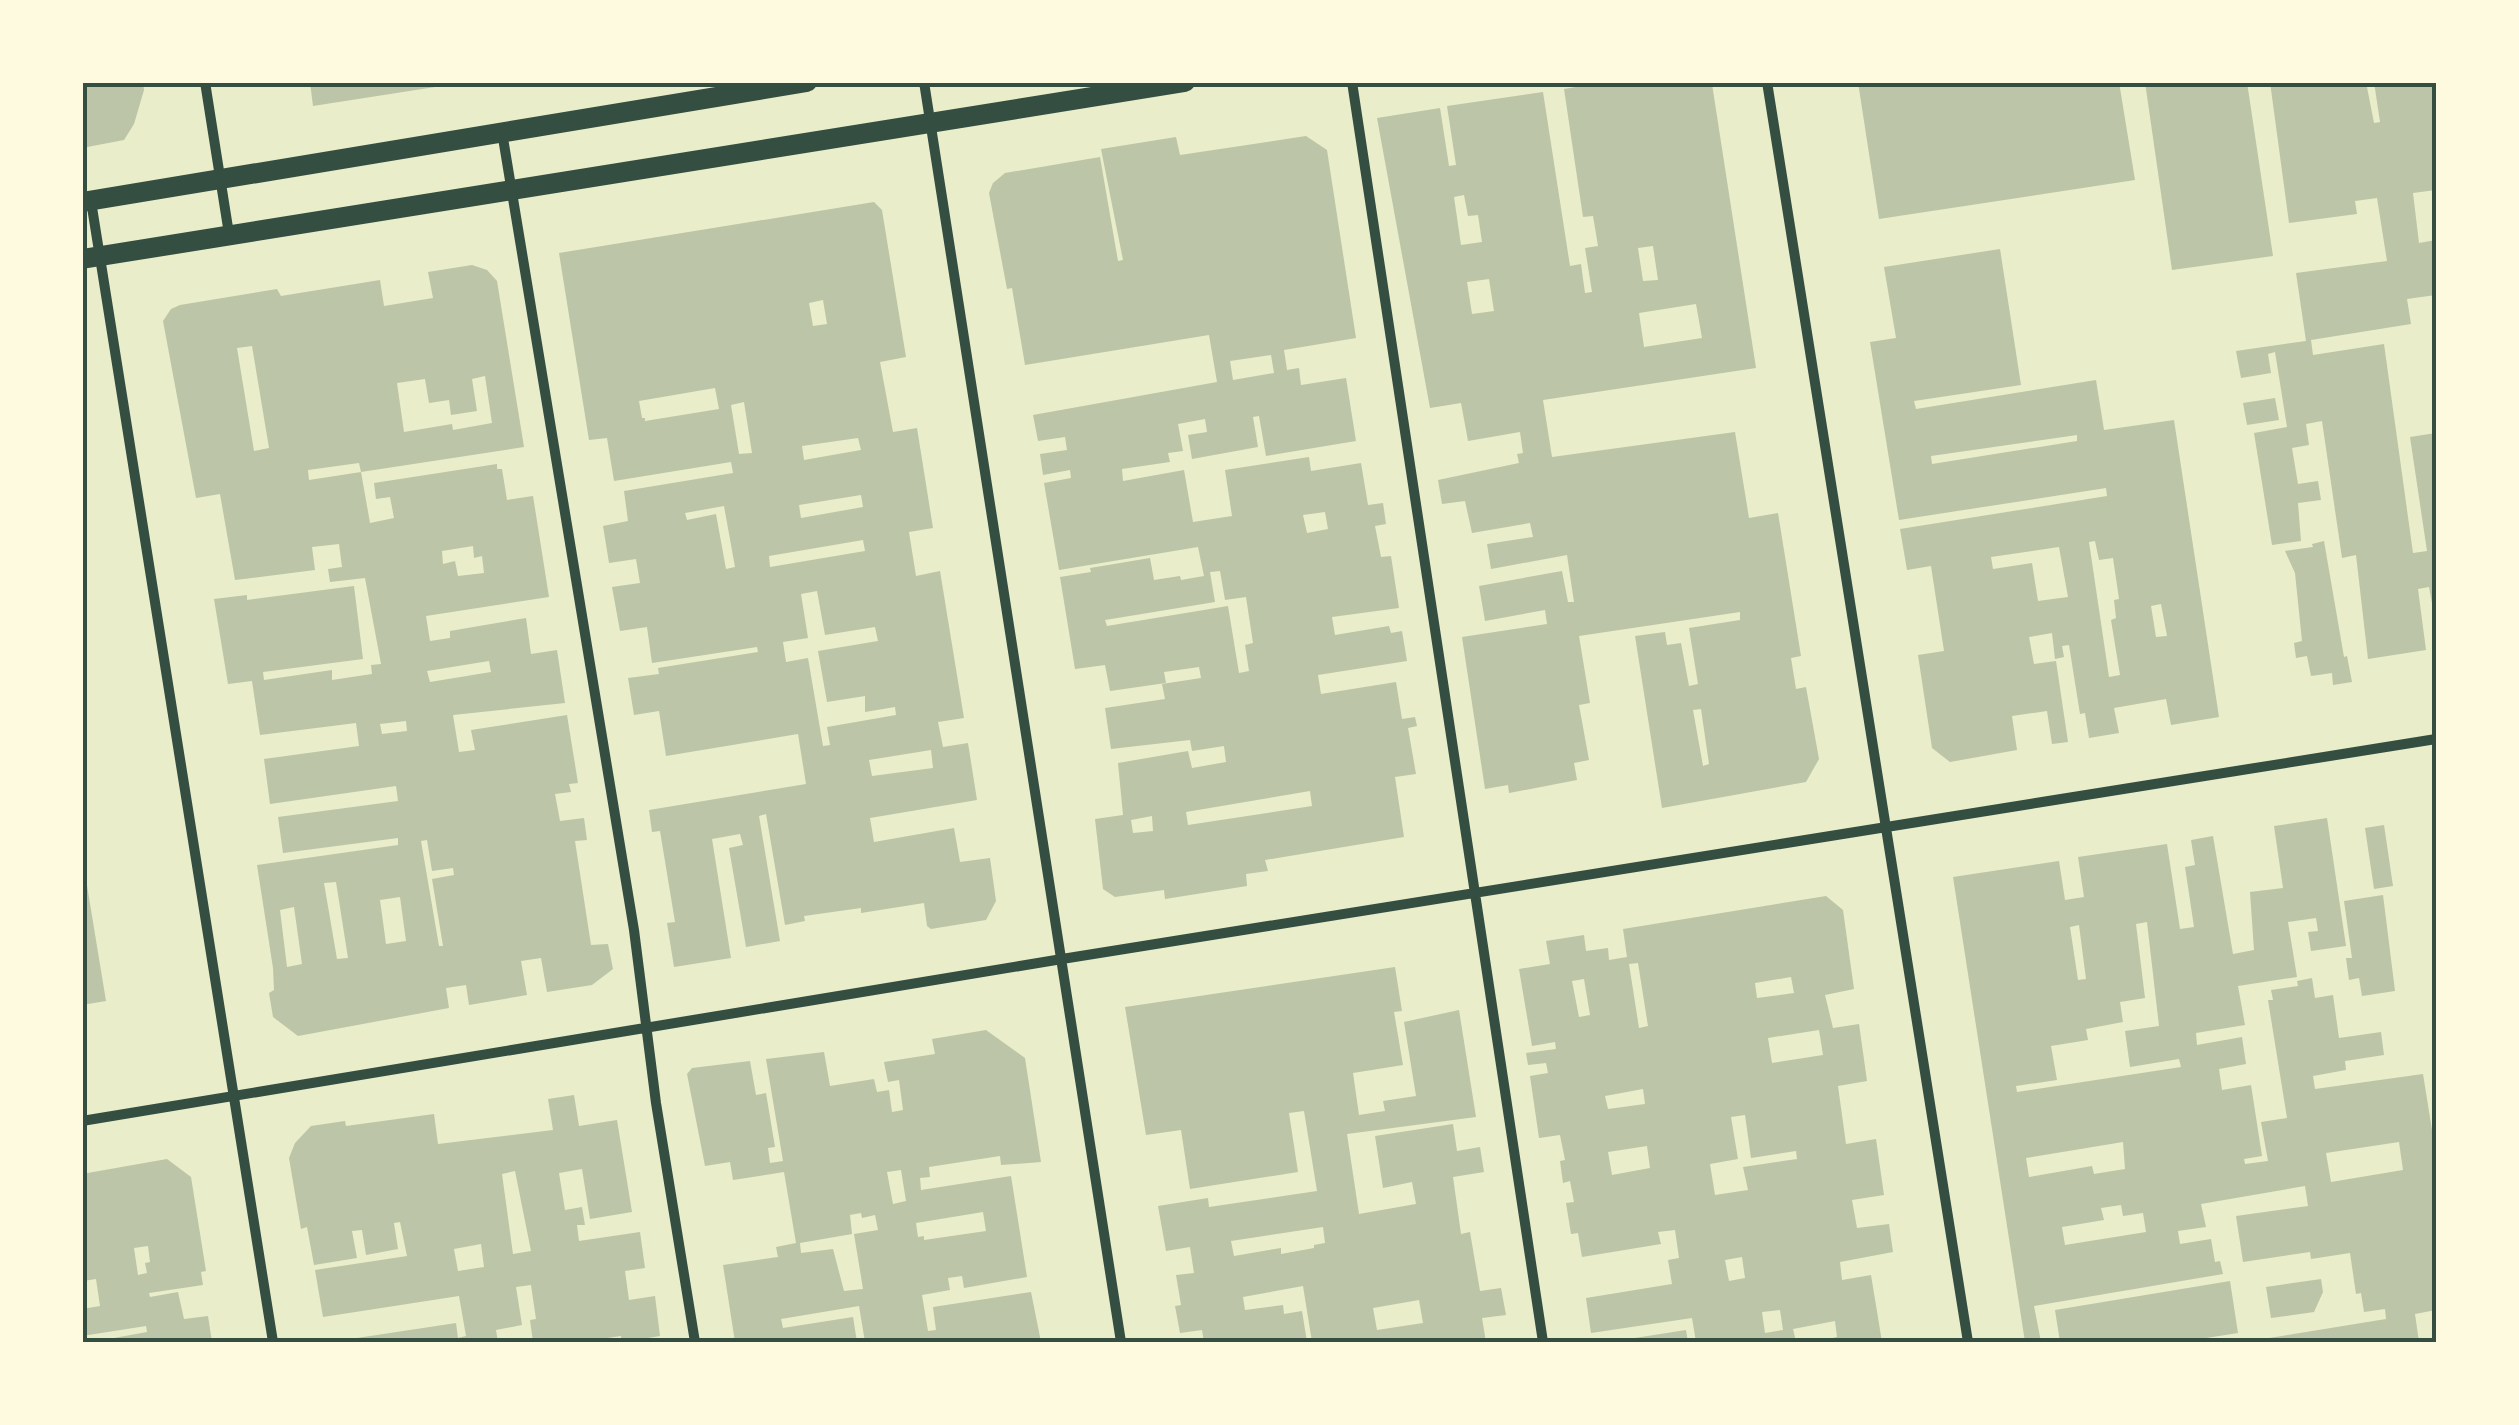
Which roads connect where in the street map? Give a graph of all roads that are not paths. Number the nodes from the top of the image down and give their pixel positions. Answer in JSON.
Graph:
{"nodes":[{"id":1,"x":206,"y":82,"type":"edge"},
{"id":2,"x":807,"y":82,"type":"edge"},
{"id":3,"x":924,"y":82,"type":"edge"},
{"id":4,"x":1185,"y":82,"type":"edge"},
{"id":5,"x":1352,"y":82,"type":"edge"},
{"id":6,"x":1767,"y":82,"type":"edge"},
{"id":7,"x":1082,"y":91,"type":"edge"},
{"id":8,"x":932,"y":123,"type":"junction"},
{"id":9,"x":502,"y":132,"type":"junction"},
{"id":10,"x":220,"y":178,"type":"junction"},
{"id":11,"x":511,"y":190,"type":"junction"},
{"id":12,"x":87,"y":201,"type":"edge"},
{"id":13,"x":229,"y":236,"type":"junction"},
{"id":14,"x":90,"y":258,"type":"edge"},
{"id":15,"x":2436,"y":739,"type":"edge"},
{"id":16,"x":1885,"y":827,"type":"junction"},
{"id":17,"x":1474,"y":894,"type":"junction"},
{"id":18,"x":1062,"y":959,"type":"junction"},
{"id":19,"x":646,"y":1026,"type":"junction"},
{"id":20,"x":235,"y":1095,"type":"junction"},
{"id":21,"x":82,"y":1120,"type":"edge"},
{"id":22,"x":274,"y":1342,"type":"edge"},
{"id":23,"x":695,"y":1342,"type":"edge"},
{"id":24,"x":1121,"y":1342,"type":"edge"},
{"id":25,"x":1543,"y":1342,"type":"edge"},
{"id":26,"x":1968,"y":1342,"type":"edge"}],
"edges":[{"from":1,"to":10,"type":"street"},
{"from":2,"to":9,"type":"main road"},
{"from":3,"to":8,"type":"street"},
{"from":4,"to":7,"type":"main road"},
{"from":5,"to":17,"type":"street"},
{"from":6,"to":16,"type":"street"},
{"from":7,"to":8,"type":"main road"},
{"from":8,"to":11,"type":"main road"},
{"from":8,"to":18,"type":"street"},
{"from":9,"to":10,"type":"main road"},
{"from":9,"to":11,"type":"street"},
{"from":10,"to":12,"type":"main road"},
{"from":10,"to":13,"type":"street"},
{"from":11,"to":13,"type":"main road"},
{"from":11,"to":19,"type":"street"},
{"from":12,"to":14,"type":"street"},
{"from":13,"to":14,"type":"main road"},
{"from":14,"to":20,"type":"street"},
{"from":15,"to":16,"type":"street"},
{"from":16,"to":17,"type":"street"},
{"from":16,"to":26,"type":"street"},
{"from":17,"to":18,"type":"street"},
{"from":17,"to":25,"type":"street"},
{"from":18,"to":19,"type":"street"},
{"from":18,"to":24,"type":"street"},
{"from":19,"to":20,"type":"street"},
{"from":19,"to":23,"type":"street"},
{"from":20,"to":21,"type":"street"},
{"from":20,"to":22,"type":"street"}]}
